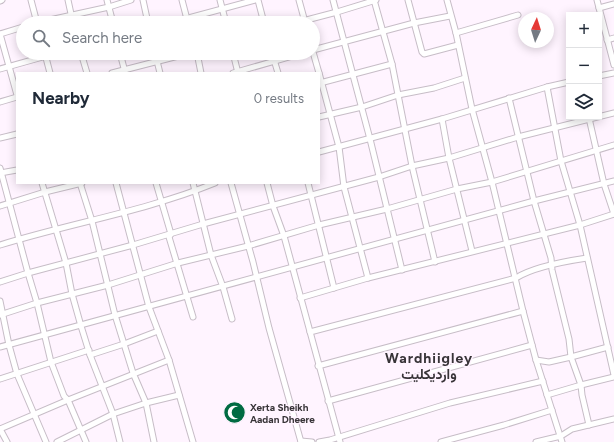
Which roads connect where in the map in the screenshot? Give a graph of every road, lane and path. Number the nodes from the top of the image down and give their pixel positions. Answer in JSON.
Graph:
{"nodes":[{"id":1,"x":31,"y":0,"type":"edge"},
{"id":2,"x":68,"y":0,"type":"edge"},
{"id":3,"x":107,"y":0,"type":"edge"},
{"id":4,"x":132,"y":0,"type":"edge"},
{"id":5,"x":143,"y":0,"type":"edge"},
{"id":6,"x":182,"y":0,"type":"edge"},
{"id":7,"x":220,"y":0,"type":"edge"},
{"id":8,"x":257,"y":0,"type":"edge"},
{"id":9,"x":298,"y":0,"type":"edge"},
{"id":10,"x":333,"y":0,"type":"edge"},
{"id":11,"x":374,"y":0,"type":"edge"},
{"id":12,"x":408,"y":0,"type":"edge"},
{"id":13,"x":447,"y":0,"type":"edge"},
{"id":14,"x":597,"y":0,"type":"edge"},
{"id":15,"x":614,"y":4,"type":"edge"},
{"id":16,"x":109,"y":7,"type":"junction"},
{"id":17,"x":222,"y":8,"type":"junction"},
{"id":18,"x":599,"y":8,"type":"junction"},
{"id":19,"x":337,"y":12,"type":"junction"},
{"id":20,"x":71,"y":15,"type":"junction"},
{"id":21,"x":518,"y":15,"type":"dead end"},
{"id":22,"x":35,"y":16,"type":"edge"},
{"id":23,"x":67,"y":16,"type":"edge"},
{"id":24,"x":111,"y":16,"type":"edge"},
{"id":25,"x":146,"y":16,"type":"edge"},
{"id":26,"x":186,"y":16,"type":"edge"},
{"id":27,"x":200,"y":16,"type":"edge"},
{"id":28,"x":224,"y":16,"type":"edge"},
{"id":29,"x":262,"y":16,"type":"edge"},
{"id":30,"x":302,"y":16,"type":"edge"},
{"id":31,"x":450,"y":16,"type":"junction"},
{"id":32,"x":320,"y":17,"type":"edge"},
{"id":33,"x":414,"y":23,"type":"junction"},
{"id":34,"x":16,"y":29,"type":"edge"},
{"id":35,"x":382,"y":32,"type":"junction"},
{"id":36,"x":456,"y":33,"type":"junction"},
{"id":37,"x":0,"y":34,"type":"edge"},
{"id":38,"x":614,"y":38,"type":"edge"},
{"id":39,"x":607,"y":40,"type":"junction"},
{"id":40,"x":344,"y":42,"type":"junction"},
{"id":41,"x":458,"y":45,"type":"junction"},
{"id":42,"x":320,"y":49,"type":"edge"},
{"id":43,"x":30,"y":60,"type":"edge"},
{"id":44,"x":46,"y":60,"type":"edge"},
{"id":45,"x":83,"y":60,"type":"edge"},
{"id":46,"x":122,"y":60,"type":"edge"},
{"id":47,"x":164,"y":60,"type":"edge"},
{"id":48,"x":198,"y":60,"type":"edge"},
{"id":49,"x":234,"y":60,"type":"edge"},
{"id":50,"x":278,"y":60,"type":"edge"},
{"id":51,"x":315,"y":60,"type":"edge"},
{"id":52,"x":274,"y":61,"type":"junction"},
{"id":53,"x":157,"y":62,"type":"junction"},
{"id":54,"x":392,"y":64,"type":"junction"},
{"id":55,"x":614,"y":65,"type":"edge"},
{"id":56,"x":8,"y":67,"type":"junction"},
{"id":57,"x":0,"y":69,"type":"edge"},
{"id":58,"x":125,"y":71,"type":"edge"},
{"id":59,"x":50,"y":72,"type":"edge"},
{"id":60,"x":87,"y":72,"type":"edge"},
{"id":61,"x":160,"y":72,"type":"edge"},
{"id":62,"x":201,"y":72,"type":"edge"},
{"id":63,"x":236,"y":72,"type":"edge"},
{"id":64,"x":239,"y":72,"type":"edge"},
{"id":65,"x":278,"y":72,"type":"edge"},
{"id":66,"x":319,"y":72,"type":"edge"},
{"id":67,"x":614,"y":73,"type":"edge"},
{"id":68,"x":353,"y":74,"type":"junction"},
{"id":69,"x":602,"y":75,"type":"edge"},
{"id":70,"x":465,"y":78,"type":"junction"},
{"id":71,"x":320,"y":83,"type":"edge"},
{"id":72,"x":566,"y":83,"type":"edge"},
{"id":73,"x":547,"y":87,"type":"junction"},
{"id":74,"x":16,"y":93,"type":"edge"},
{"id":75,"x":398,"y":95,"type":"junction"},
{"id":76,"x":16,"y":96,"type":"edge"},
{"id":77,"x":509,"y":98,"type":"junction"},
{"id":78,"x":0,"y":102,"type":"edge"},
{"id":79,"x":362,"y":107,"type":"junction"},
{"id":80,"x":472,"y":109,"type":"junction"},
{"id":81,"x":614,"y":113,"type":"edge"},
{"id":82,"x":330,"y":115,"type":"junction"},
{"id":83,"x":602,"y":115,"type":"edge"},
{"id":84,"x":320,"y":118,"type":"edge"},
{"id":85,"x":442,"y":119,"type":"junction"},
{"id":86,"x":583,"y":120,"type":"edge"},
{"id":87,"x":589,"y":120,"type":"edge"},
{"id":88,"x":405,"y":129,"type":"junction"},
{"id":89,"x":555,"y":129,"type":"junction"},
{"id":90,"x":16,"y":134,"type":"edge"},
{"id":91,"x":518,"y":137,"type":"junction"},
{"id":92,"x":0,"y":138,"type":"edge"},
{"id":93,"x":370,"y":139,"type":"junction"},
{"id":94,"x":614,"y":145,"type":"edge"},
{"id":95,"x":338,"y":147,"type":"junction"},
{"id":96,"x":483,"y":148,"type":"junction"},
{"id":97,"x":596,"y":151,"type":"junction"},
{"id":98,"x":320,"y":152,"type":"edge"},
{"id":99,"x":449,"y":158,"type":"junction"},
{"id":100,"x":561,"y":161,"type":"junction"},
{"id":101,"x":412,"y":166,"type":"junction"},
{"id":102,"x":16,"y":170,"type":"edge"},
{"id":103,"x":0,"y":171,"type":"edge"},
{"id":104,"x":527,"y":171,"type":"junction"},
{"id":105,"x":379,"y":177,"type":"junction"},
{"id":106,"x":614,"y":181,"type":"edge"},
{"id":107,"x":492,"y":182,"type":"junction"},
{"id":108,"x":42,"y":184,"type":"edge"},
{"id":109,"x":77,"y":184,"type":"edge"},
{"id":110,"x":81,"y":184,"type":"edge"},
{"id":111,"x":116,"y":184,"type":"edge"},
{"id":112,"x":156,"y":184,"type":"edge"},
{"id":113,"x":193,"y":184,"type":"edge"},
{"id":114,"x":212,"y":184,"type":"edge"},
{"id":115,"x":231,"y":184,"type":"edge"},
{"id":116,"x":267,"y":184,"type":"edge"},
{"id":117,"x":308,"y":184,"type":"edge"},
{"id":118,"x":604,"y":184,"type":"junction"},
{"id":119,"x":344,"y":186,"type":"junction"},
{"id":120,"x":457,"y":189,"type":"junction"},
{"id":121,"x":195,"y":191,"type":"junction"},
{"id":122,"x":44,"y":192,"type":"junction"},
{"id":123,"x":570,"y":192,"type":"junction"},
{"id":124,"x":312,"y":195,"type":"junction"},
{"id":125,"x":420,"y":199,"type":"junction"},
{"id":126,"x":162,"y":201,"type":"junction"},
{"id":127,"x":534,"y":201,"type":"junction"},
{"id":128,"x":9,"y":204,"type":"junction"},
{"id":129,"x":0,"y":206,"type":"edge"},
{"id":130,"x":273,"y":206,"type":"junction"},
{"id":131,"x":387,"y":209,"type":"junction"},
{"id":132,"x":499,"y":211,"type":"junction"},
{"id":133,"x":124,"y":212,"type":"junction"},
{"id":134,"x":614,"y":214,"type":"edge"},
{"id":135,"x":240,"y":215,"type":"junction"},
{"id":136,"x":353,"y":217,"type":"junction"},
{"id":137,"x":465,"y":220,"type":"junction"},
{"id":138,"x":92,"y":221,"type":"junction"},
{"id":139,"x":203,"y":224,"type":"junction"},
{"id":140,"x":319,"y":225,"type":"junction"},
{"id":141,"x":580,"y":225,"type":"junction"},
{"id":142,"x":55,"y":230,"type":"junction"},
{"id":143,"x":428,"y":231,"type":"junction"},
{"id":144,"x":544,"y":233,"type":"junction"},
{"id":145,"x":170,"y":234,"type":"junction"},
{"id":146,"x":284,"y":236,"type":"junction"},
{"id":147,"x":19,"y":239,"type":"junction"},
{"id":148,"x":394,"y":240,"type":"junction"},
{"id":149,"x":506,"y":243,"type":"junction"},
{"id":150,"x":0,"y":244,"type":"edge"},
{"id":151,"x":133,"y":245,"type":"junction"},
{"id":152,"x":248,"y":246,"type":"junction"},
{"id":153,"x":360,"y":249,"type":"junction"},
{"id":154,"x":472,"y":251,"type":"junction"},
{"id":155,"x":101,"y":254,"type":"junction"},
{"id":156,"x":211,"y":255,"type":"junction"},
{"id":157,"x":587,"y":258,"type":"junction"},
{"id":158,"x":326,"y":259,"type":"junction"},
{"id":159,"x":435,"y":262,"type":"junction"},
{"id":160,"x":178,"y":263,"type":"junction"},
{"id":161,"x":66,"y":264,"type":"junction"},
{"id":162,"x":552,"y":265,"type":"junction"},
{"id":163,"x":293,"y":268,"type":"junction"},
{"id":164,"x":402,"y":270,"type":"junction"},
{"id":165,"x":28,"y":273,"type":"junction"},
{"id":166,"x":141,"y":275,"type":"junction"},
{"id":167,"x":257,"y":278,"type":"junction"},
{"id":168,"x":368,"y":278,"type":"junction"},
{"id":169,"x":516,"y":278,"type":"junction"},
{"id":170,"x":0,"y":282,"type":"edge"},
{"id":171,"x":108,"y":285,"type":"junction"},
{"id":172,"x":223,"y":287,"type":"junction"},
{"id":173,"x":334,"y":288,"type":"junction"},
{"id":174,"x":72,"y":294,"type":"junction"},
{"id":175,"x":188,"y":296,"type":"junction"},
{"id":176,"x":300,"y":298,"type":"junction"},
{"id":177,"x":0,"y":301,"type":"edge"},
{"id":178,"x":37,"y":303,"type":"junction"},
{"id":179,"x":149,"y":307,"type":"junction"},
{"id":180,"x":523,"y":311,"type":"junction"},
{"id":181,"x":1,"y":315,"type":"edge"},
{"id":182,"x":115,"y":315,"type":"junction"},
{"id":183,"x":193,"y":317,"type":"dead end"},
{"id":184,"x":232,"y":318,"type":"dead end"},
{"id":185,"x":81,"y":326,"type":"junction"},
{"id":186,"x":158,"y":331,"type":"junction"},
{"id":187,"x":310,"y":332,"type":"junction"},
{"id":188,"x":45,"y":335,"type":"junction"},
{"id":189,"x":124,"y":344,"type":"junction"},
{"id":190,"x":9,"y":345,"type":"junction"},
{"id":191,"x":532,"y":345,"type":"junction"},
{"id":192,"x":608,"y":347,"type":"junction"},
{"id":193,"x":0,"y":348,"type":"edge"},
{"id":194,"x":89,"y":353,"type":"junction"},
{"id":195,"x":571,"y":357,"type":"junction"},
{"id":196,"x":169,"y":360,"type":"junction"},
{"id":197,"x":536,"y":360,"type":"junction"},
{"id":198,"x":51,"y":362,"type":"junction"},
{"id":199,"x":318,"y":366,"type":"junction"},
{"id":200,"x":133,"y":373,"type":"junction"},
{"id":201,"x":17,"y":374,"type":"junction"},
{"id":202,"x":614,"y":376,"type":"edge"},
{"id":203,"x":0,"y":379,"type":"edge"},
{"id":204,"x":543,"y":381,"type":"junction"},
{"id":205,"x":581,"y":385,"type":"junction"},
{"id":206,"x":103,"y":386,"type":"junction"},
{"id":207,"x":180,"y":395,"type":"junction"},
{"id":208,"x":548,"y":395,"type":"junction"},
{"id":209,"x":68,"y":400,"type":"junction"},
{"id":210,"x":328,"y":401,"type":"junction"},
{"id":211,"x":146,"y":403,"type":"junction"},
{"id":212,"x":552,"y":410,"type":"junction"},
{"id":213,"x":35,"y":414,"type":"junction"},
{"id":214,"x":113,"y":414,"type":"junction"},
{"id":215,"x":614,"y":419,"type":"edge"},
{"id":216,"x":590,"y":425,"type":"junction"},
{"id":217,"x":0,"y":429,"type":"edge"},
{"id":218,"x":82,"y":430,"type":"junction"},
{"id":219,"x":560,"y":436,"type":"junction"},
{"id":220,"x":339,"y":439,"type":"edge"},
{"id":221,"x":301,"y":441,"type":"edge"},
{"id":222,"x":7,"y":442,"type":"edge"},
{"id":223,"x":46,"y":442,"type":"edge"},
{"id":224,"x":57,"y":442,"type":"edge"},
{"id":225,"x":86,"y":442,"type":"edge"},
{"id":226,"x":120,"y":442,"type":"edge"},
{"id":227,"x":154,"y":442,"type":"edge"},
{"id":228,"x":193,"y":442,"type":"edge"},
{"id":229,"x":312,"y":442,"type":"edge"},
{"id":230,"x":319,"y":442,"type":"edge"},
{"id":231,"x":441,"y":442,"type":"edge"},
{"id":232,"x":536,"y":442,"type":"edge"},
{"id":233,"x":562,"y":442,"type":"edge"}],
"edges":[{"from":1,"to":22,"type":"street"},
{"from":2,"to":20,"type":"street"},
{"from":3,"to":16,"type":"street"},
{"from":4,"to":16,"type":"street"},
{"from":5,"to":25,"type":"street"},
{"from":6,"to":26,"type":"street"},
{"from":7,"to":17,"type":"street"},
{"from":8,"to":17,"type":"street"},
{"from":8,"to":29,"type":"street"},
{"from":9,"to":30,"type":"street"},
{"from":10,"to":19,"type":"street"},
{"from":11,"to":19,"type":"street"},
{"from":11,"to":35,"type":"street"},
{"from":12,"to":33,"type":"street"},
{"from":13,"to":31,"type":"street"},
{"from":14,"to":18,"type":"street"},
{"from":15,"to":18,"type":"street"},
{"from":16,"to":20,"type":"street"},
{"from":16,"to":24,"type":"street"},
{"from":17,"to":27,"type":"street"},
{"from":17,"to":28,"type":"street"},
{"from":18,"to":39,"type":"street"},
{"from":19,"to":32,"type":"street"},
{"from":19,"to":40,"type":"street"},
{"from":20,"to":23,"type":"street"},
{"from":21,"to":36,"type":"street"},
{"from":31,"to":33,"type":"street"},
{"from":31,"to":36,"type":"street"},
{"from":33,"to":35,"type":"street"},
{"from":33,"to":41,"type":"street"},
{"from":34,"to":37,"type":"street"},
{"from":35,"to":40,"type":"street"},
{"from":35,"to":54,"type":"street"},
{"from":36,"to":41,"type":"street"},
{"from":37,"to":56,"type":"street"},
{"from":38,"to":39,"type":"street"},
{"from":39,"to":55,"type":"street"},
{"from":40,"to":42,"type":"street"},
{"from":40,"to":68,"type":"street"},
{"from":41,"to":70,"type":"street"},
{"from":43,"to":56,"type":"street"},
{"from":44,"to":59,"type":"street"},
{"from":45,"to":60,"type":"street"},
{"from":46,"to":58,"type":"street"},
{"from":47,"to":53,"type":"street"},
{"from":48,"to":62,"type":"street"},
{"from":49,"to":63,"type":"street"},
{"from":50,"to":52,"type":"street"},
{"from":51,"to":66,"type":"street"},
{"from":52,"to":64,"type":"street"},
{"from":52,"to":65,"type":"street"},
{"from":53,"to":58,"type":"street"},
{"from":53,"to":61,"type":"street"},
{"from":54,"to":68,"type":"street"},
{"from":54,"to":75,"type":"street"},
{"from":56,"to":57,"type":"street"},
{"from":56,"to":74,"type":"street"},
{"from":67,"to":69,"type":"street"},
{"from":68,"to":71,"type":"street"},
{"from":68,"to":79,"type":"street"},
{"from":70,"to":75,"type":"street"},
{"from":70,"to":80,"type":"street"},
{"from":71,"to":82,"type":"street"},
{"from":72,"to":73,"type":"street"},
{"from":73,"to":77,"type":"street"},
{"from":73,"to":89,"type":"street"},
{"from":75,"to":79,"type":"street"},
{"from":75,"to":88,"type":"street"},
{"from":76,"to":78,"type":"street"},
{"from":77,"to":80,"type":"street"},
{"from":77,"to":91,"type":"street"},
{"from":79,"to":82,"type":"street"},
{"from":79,"to":93,"type":"street"},
{"from":80,"to":85,"type":"street"},
{"from":80,"to":96,"type":"street"},
{"from":81,"to":83,"type":"street"},
{"from":82,"to":84,"type":"street"},
{"from":82,"to":95,"type":"street"},
{"from":85,"to":88,"type":"street"},
{"from":85,"to":99,"type":"street"},
{"from":86,"to":89,"type":"street"},
{"from":87,"to":97,"type":"street"},
{"from":88,"to":93,"type":"street"},
{"from":88,"to":101,"type":"street"},
{"from":89,"to":91,"type":"street"},
{"from":89,"to":100,"type":"street"},
{"from":90,"to":92,"type":"street"},
{"from":91,"to":96,"type":"street"},
{"from":91,"to":104,"type":"street"},
{"from":93,"to":95,"type":"street"},
{"from":93,"to":105,"type":"street"},
{"from":94,"to":97,"type":"street"},
{"from":95,"to":98,"type":"street"},
{"from":95,"to":119,"type":"street"},
{"from":96,"to":99,"type":"street"},
{"from":96,"to":107,"type":"street"},
{"from":97,"to":100,"type":"street"},
{"from":97,"to":118,"type":"street"},
{"from":99,"to":101,"type":"street"},
{"from":99,"to":120,"type":"street"},
{"from":100,"to":104,"type":"street"},
{"from":100,"to":123,"type":"street"},
{"from":101,"to":105,"type":"street"},
{"from":101,"to":125,"type":"street"},
{"from":102,"to":103,"type":"street"},
{"from":103,"to":128,"type":"street"},
{"from":104,"to":107,"type":"street"},
{"from":104,"to":127,"type":"street"},
{"from":105,"to":119,"type":"street"},
{"from":105,"to":131,"type":"street"},
{"from":106,"to":118,"type":"street"},
{"from":107,"to":120,"type":"street"},
{"from":107,"to":132,"type":"street"},
{"from":108,"to":122,"type":"street"},
{"from":109,"to":122,"type":"street"},
{"from":110,"to":138,"type":"street"},
{"from":111,"to":133,"type":"street"},
{"from":112,"to":126,"type":"street"},
{"from":113,"to":121,"type":"street"},
{"from":114,"to":121,"type":"street"},
{"from":115,"to":135,"type":"street"},
{"from":116,"to":130,"type":"street"},
{"from":117,"to":124,"type":"street"},
{"from":118,"to":123,"type":"street"},
{"from":118,"to":134,"type":"street"},
{"from":119,"to":124,"type":"street"},
{"from":119,"to":136,"type":"street"},
{"from":120,"to":125,"type":"street"},
{"from":120,"to":137,"type":"street"},
{"from":121,"to":126,"type":"street"},
{"from":121,"to":139,"type":"street"},
{"from":122,"to":128,"type":"street"},
{"from":122,"to":142,"type":"street"},
{"from":123,"to":127,"type":"street"},
{"from":123,"to":141,"type":"street"},
{"from":124,"to":130,"type":"street"},
{"from":124,"to":140,"type":"street"},
{"from":125,"to":131,"type":"street"},
{"from":125,"to":143,"type":"street"},
{"from":126,"to":133,"type":"street"},
{"from":126,"to":145,"type":"street"},
{"from":127,"to":132,"type":"street"},
{"from":127,"to":144,"type":"street"},
{"from":128,"to":129,"type":"street"},
{"from":128,"to":147,"type":"street"},
{"from":130,"to":135,"type":"street"},
{"from":130,"to":146,"type":"street"},
{"from":131,"to":136,"type":"street"},
{"from":131,"to":148,"type":"street"},
{"from":132,"to":137,"type":"street"},
{"from":132,"to":149,"type":"street"},
{"from":133,"to":138,"type":"street"},
{"from":133,"to":151,"type":"street"},
{"from":134,"to":141,"type":"street"},
{"from":135,"to":139,"type":"street"},
{"from":135,"to":152,"type":"street"},
{"from":136,"to":140,"type":"street"},
{"from":136,"to":153,"type":"street"},
{"from":137,"to":143,"type":"street"},
{"from":137,"to":154,"type":"street"},
{"from":138,"to":142,"type":"street"},
{"from":138,"to":155,"type":"street"},
{"from":139,"to":145,"type":"street"},
{"from":139,"to":156,"type":"street"},
{"from":140,"to":146,"type":"street"},
{"from":140,"to":158,"type":"street"},
{"from":141,"to":144,"type":"street"},
{"from":141,"to":157,"type":"street"},
{"from":142,"to":147,"type":"street"},
{"from":142,"to":161,"type":"street"},
{"from":143,"to":148,"type":"street"},
{"from":143,"to":159,"type":"street"},
{"from":144,"to":149,"type":"street"},
{"from":144,"to":162,"type":"street"},
{"from":145,"to":151,"type":"street"},
{"from":145,"to":160,"type":"street"},
{"from":146,"to":152,"type":"street"},
{"from":146,"to":163,"type":"street"},
{"from":147,"to":150,"type":"street"},
{"from":147,"to":165,"type":"street"},
{"from":148,"to":153,"type":"street"},
{"from":148,"to":164,"type":"street"},
{"from":149,"to":154,"type":"street"},
{"from":149,"to":169,"type":"street"},
{"from":151,"to":155,"type":"street"},
{"from":151,"to":166,"type":"street"},
{"from":152,"to":156,"type":"street"},
{"from":152,"to":167,"type":"street"},
{"from":153,"to":158,"type":"street"},
{"from":153,"to":168,"type":"street"},
{"from":154,"to":159,"type":"street"},
{"from":155,"to":161,"type":"street"},
{"from":155,"to":171,"type":"street"},
{"from":156,"to":160,"type":"street"},
{"from":156,"to":172,"type":"street"},
{"from":157,"to":162,"type":"street"},
{"from":157,"to":192,"type":"street"},
{"from":158,"to":163,"type":"street"},
{"from":158,"to":173,"type":"street"},
{"from":159,"to":164,"type":"street"},
{"from":160,"to":166,"type":"street"},
{"from":160,"to":175,"type":"street"},
{"from":161,"to":165,"type":"street"},
{"from":161,"to":174,"type":"street"},
{"from":162,"to":169,"type":"street"},
{"from":162,"to":195,"type":"street"},
{"from":163,"to":167,"type":"street"},
{"from":163,"to":176,"type":"street"},
{"from":164,"to":168,"type":"street"},
{"from":165,"to":170,"type":"street"},
{"from":165,"to":178,"type":"street"},
{"from":166,"to":171,"type":"street"},
{"from":166,"to":179,"type":"street"},
{"from":167,"to":172,"type":"street"},
{"from":167,"to":221,"type":"street"},
{"from":168,"to":173,"type":"street"},
{"from":169,"to":180,"type":"street"},
{"from":169,"to":187,"type":"street"},
{"from":171,"to":174,"type":"street"},
{"from":171,"to":182,"type":"street"},
{"from":172,"to":175,"type":"street"},
{"from":172,"to":184,"type":"street"},
{"from":173,"to":176,"type":"street"},
{"from":174,"to":178,"type":"street"},
{"from":174,"to":185,"type":"street"},
{"from":175,"to":179,"type":"street"},
{"from":175,"to":183,"type":"street"},
{"from":176,"to":187,"type":"street"},
{"from":177,"to":181,"type":"street"},
{"from":178,"to":181,"type":"street"},
{"from":178,"to":188,"type":"street"},
{"from":179,"to":182,"type":"street"},
{"from":179,"to":186,"type":"street"},
{"from":180,"to":191,"type":"street"},
{"from":180,"to":199,"type":"street"},
{"from":181,"to":190,"type":"street"},
{"from":182,"to":185,"type":"street"},
{"from":182,"to":189,"type":"street"},
{"from":185,"to":188,"type":"street"},
{"from":185,"to":194,"type":"street"},
{"from":186,"to":189,"type":"street"},
{"from":186,"to":196,"type":"street"},
{"from":187,"to":199,"type":"street"},
{"from":188,"to":190,"type":"street"},
{"from":188,"to":198,"type":"street"},
{"from":189,"to":194,"type":"street"},
{"from":189,"to":200,"type":"street"},
{"from":190,"to":193,"type":"street"},
{"from":190,"to":201,"type":"street"},
{"from":191,"to":197,"type":"street"},
{"from":191,"to":210,"type":"street"},
{"from":192,"to":195,"type":"street"},
{"from":192,"to":202,"type":"street"},
{"from":194,"to":198,"type":"street"},
{"from":194,"to":206,"type":"street"},
{"from":195,"to":197,"type":"street"},
{"from":195,"to":205,"type":"street"},
{"from":196,"to":200,"type":"street"},
{"from":196,"to":207,"type":"street"},
{"from":197,"to":204,"type":"street"},
{"from":198,"to":201,"type":"street"},
{"from":198,"to":209,"type":"street"},
{"from":199,"to":210,"type":"street"},
{"from":200,"to":206,"type":"street"},
{"from":200,"to":211,"type":"street"},
{"from":201,"to":203,"type":"street"},
{"from":201,"to":213,"type":"street"},
{"from":202,"to":205,"type":"street"},
{"from":204,"to":208,"type":"street"},
{"from":204,"to":220,"type":"street"},
{"from":205,"to":208,"type":"street"},
{"from":205,"to":216,"type":"street"},
{"from":206,"to":209,"type":"street"},
{"from":206,"to":214,"type":"street"},
{"from":207,"to":211,"type":"street"},
{"from":207,"to":228,"type":"street"},
{"from":208,"to":212,"type":"street"},
{"from":209,"to":213,"type":"street"},
{"from":209,"to":218,"type":"street"},
{"from":210,"to":220,"type":"street"},
{"from":211,"to":214,"type":"street"},
{"from":211,"to":227,"type":"street"},
{"from":212,"to":219,"type":"street"},
{"from":212,"to":231,"type":"street"},
{"from":213,"to":217,"type":"street"},
{"from":213,"to":223,"type":"street"},
{"from":214,"to":218,"type":"street"},
{"from":214,"to":226,"type":"street"},
{"from":215,"to":216,"type":"street"},
{"from":216,"to":219,"type":"street"},
{"from":217,"to":222,"type":"street"},
{"from":218,"to":224,"type":"street"},
{"from":218,"to":225,"type":"street"},
{"from":219,"to":232,"type":"street"},
{"from":219,"to":233,"type":"street"},
{"from":220,"to":230,"type":"street"},
{"from":221,"to":229,"type":"street"}]}
